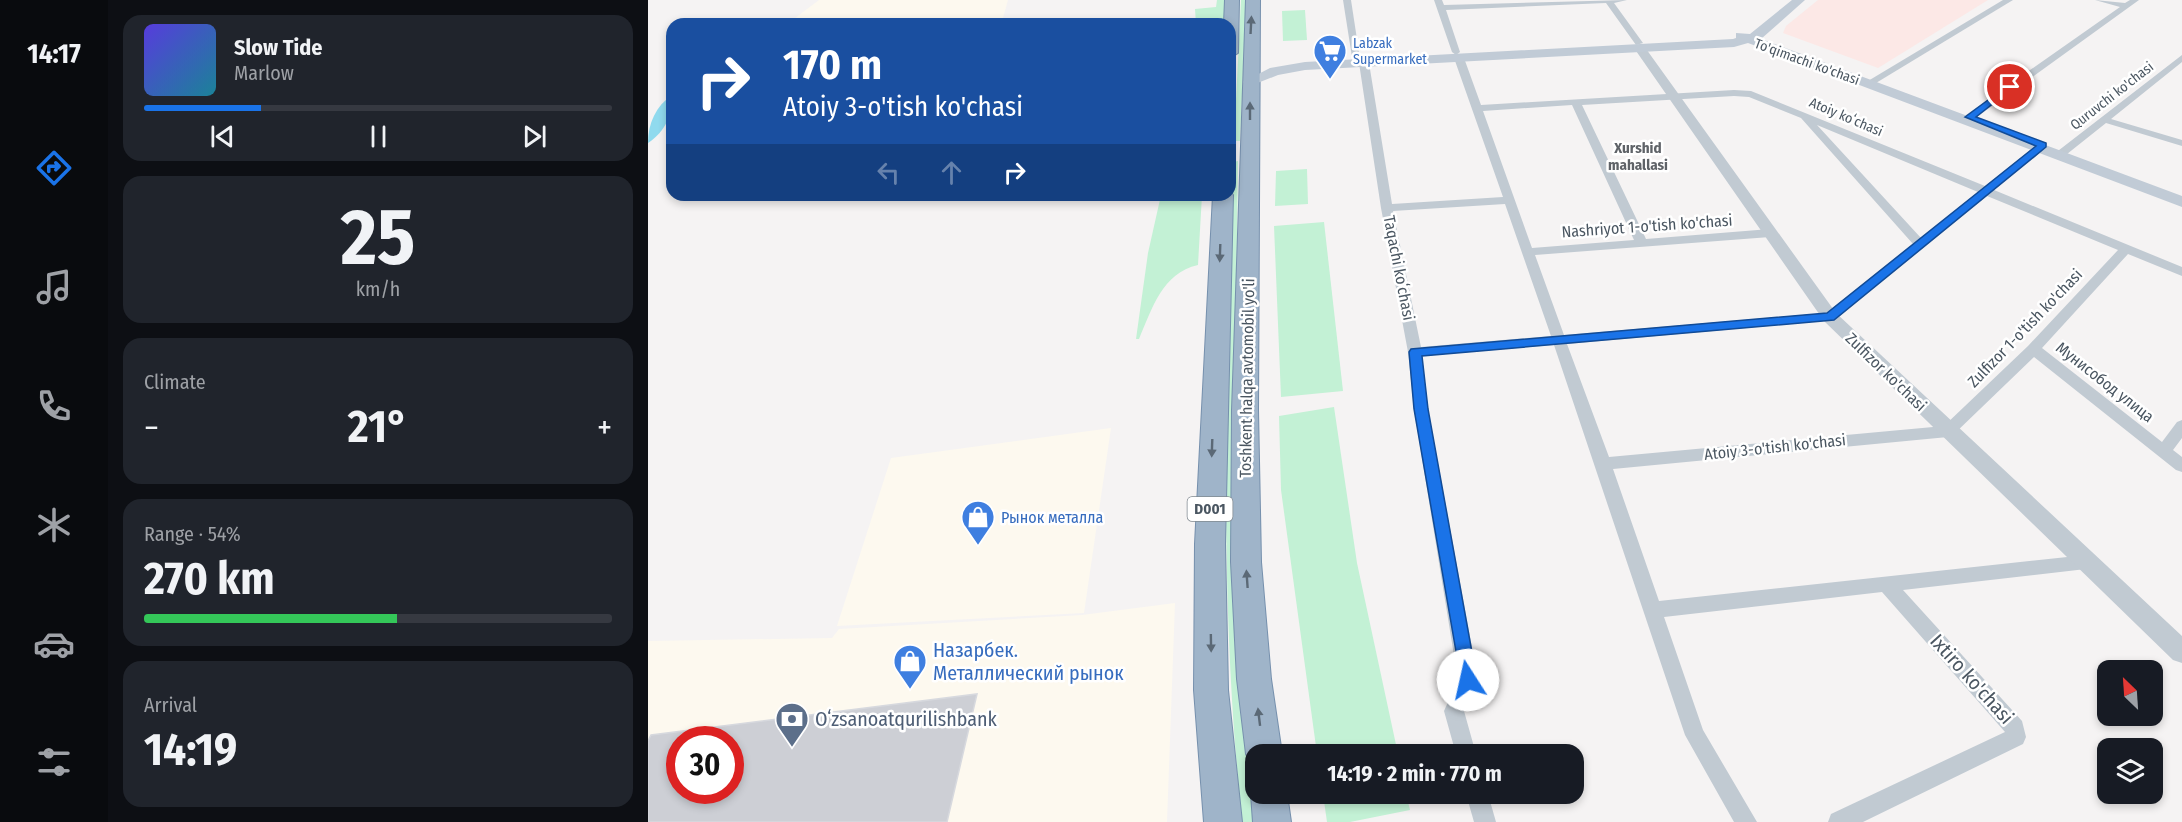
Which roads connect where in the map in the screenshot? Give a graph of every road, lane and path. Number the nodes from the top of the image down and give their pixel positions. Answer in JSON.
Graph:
{"nodes":[{"id":1,"x":1232,"y":0,"type":"edge"},
{"id":2,"x":1253,"y":0,"type":"edge"},
{"id":3,"x":1347,"y":0,"type":"edge"},
{"id":4,"x":1609,"y":0,"type":"edge"},
{"id":5,"x":1623,"y":0,"type":"edge"},
{"id":6,"x":1784,"y":0,"type":"edge"},
{"id":7,"x":1799,"y":0,"type":"edge"},
{"id":8,"x":2009,"y":0,"type":"edge"},
{"id":9,"x":2099,"y":0,"type":"edge"},
{"id":10,"x":1521,"y":2,"type":"edge"},
{"id":11,"x":2131,"y":3,"type":"edge"},
{"id":12,"x":1439,"y":4,"type":"edge"},
{"id":13,"x":1231,"y":18,"type":"edge"},
{"id":14,"x":1747,"y":38,"type":"junction"},
{"id":15,"x":1640,"y":45,"type":"junction"},
{"id":16,"x":1250,"y":50,"type":"junction"},
{"id":17,"x":1458,"y":55,"type":"junction"},
{"id":18,"x":2182,"y":58,"type":"edge"},
{"id":19,"x":1361,"y":60,"type":"junction"},
{"id":20,"x":1316,"y":62,"type":"junction"},
{"id":21,"x":1250,"y":82,"type":"junction"},
{"id":22,"x":1870,"y":83,"type":"junction"},
{"id":23,"x":1675,"y":97,"type":"junction"},
{"id":24,"x":1576,"y":103,"type":"junction"},
{"id":25,"x":1477,"y":108,"type":"junction"},
{"id":26,"x":1802,"y":115,"type":"junction"},
{"id":27,"x":1970,"y":117,"type":"junction"},
{"id":28,"x":2105,"y":120,"type":"junction"},
{"id":29,"x":2182,"y":143,"type":"edge"},
{"id":30,"x":2041,"y":147,"type":"junction"},
{"id":31,"x":1240,"y":149,"type":"edge"},
{"id":32,"x":2060,"y":154,"type":"junction"},
{"id":33,"x":1986,"y":191,"type":"junction"},
{"id":34,"x":2182,"y":196,"type":"edge"},
{"id":35,"x":1509,"y":200,"type":"junction"},
{"id":36,"x":1223,"y":201,"type":"edge"},
{"id":37,"x":2182,"y":202,"type":"edge"},
{"id":38,"x":1387,"y":208,"type":"junction"},
{"id":39,"x":1770,"y":233,"type":"junction"},
{"id":40,"x":1642,"y":243,"type":"junction"},
{"id":41,"x":1919,"y":243,"type":"junction"},
{"id":42,"x":2126,"y":249,"type":"junction"},
{"id":43,"x":1527,"y":252,"type":"junction"},
{"id":44,"x":2182,"y":272,"type":"edge"},
{"id":45,"x":1830,"y":317,"type":"junction"},
{"id":46,"x":1558,"y":340,"type":"junction"},
{"id":47,"x":2033,"y":349,"type":"junction"},
{"id":48,"x":1415,"y":352,"type":"junction"},
{"id":49,"x":2182,"y":426,"type":"edge"},
{"id":50,"x":1948,"y":431,"type":"junction"},
{"id":51,"x":2164,"y":451,"type":"junction"},
{"id":52,"x":1603,"y":464,"type":"junction"},
{"id":53,"x":2182,"y":466,"type":"edge"},
{"id":54,"x":2086,"y":562,"type":"junction"},
{"id":55,"x":1887,"y":585,"type":"junction"},
{"id":56,"x":1652,"y":610,"type":"junction"},
{"id":57,"x":2182,"y":652,"type":"edge"},
{"id":58,"x":1263,"y":744,"type":"edge"},
{"id":59,"x":1463,"y":744,"type":"edge"},
{"id":60,"x":1270,"y":804,"type":"edge"},
{"id":61,"x":1480,"y":804,"type":"edge"},
{"id":62,"x":1223,"y":822,"type":"edge"},
{"id":63,"x":1272,"y":822,"type":"edge"},
{"id":64,"x":1485,"y":822,"type":"edge"},
{"id":65,"x":1746,"y":822,"type":"edge"},
{"id":66,"x":1839,"y":822,"type":"edge"}],
"edges":[{"from":1,"to":13,"type":"highway"},
{"from":16,"to":2,"type":"highway","name":"Toshkent halqa avtomobil yo'li","number":"D001","one_way":true},
{"from":3,"to":19,"type":"street","name":"Taqachi koʻchasi"},
{"from":4,"to":5,"type":"street"},
{"from":4,"to":10,"type":"street"},
{"from":4,"to":15,"type":"street","name":"Zulfizor ko'chasi"},
{"from":6,"to":14,"type":"main road"},
{"from":7,"to":14,"type":"main road"},
{"from":8,"to":22,"type":"street"},
{"from":9,"to":11,"type":"street"},
{"from":10,"to":12,"type":"street"},
{"from":11,"to":27,"type":"street"},
{"from":12,"to":17,"type":"street"},
{"from":14,"to":15,"type":"main road"},
{"from":14,"to":22,"type":"main road","name":"To'qimachi ko'chasi"},
{"from":15,"to":17,"type":"main road"},
{"from":15,"to":23,"type":"street","name":"Zulfizor ko'chasi"},
{"from":16,"to":20,"type":"main road"},
{"from":16,"to":21,"type":"highway","name":"Toshkent halqa avtomobil yo'li","number":"D001"},
{"from":17,"to":19,"type":"main road"},
{"from":17,"to":25,"type":"street"},
{"from":18,"to":28,"type":"street","name":"Quruvchi ko'chasi"},
{"from":19,"to":20,"type":"main road"},
{"from":19,"to":38,"type":"street","name":"Taqachi koʻchasi"},
{"from":20,"to":21,"type":"main road"},
{"from":31,"to":21,"type":"highway","name":"Toshkent halqa avtomobil yo'li","number":"D001","one_way":true},
{"from":22,"to":27,"type":"main road","name":"To'qimachi ko'chasi"},
{"from":22,"to":30,"type":"main road","name":"To'qimachi ko'chasi"},
{"from":23,"to":24,"type":"street","name":"Atoiy koʻchasi"},
{"from":23,"to":26,"type":"street","name":"Atoiy koʻchasi"},
{"from":23,"to":39,"type":"street","name":"Zulfizor ko'chasi"},
{"from":24,"to":25,"type":"street","name":"Atoiy koʻchasi"},
{"from":24,"to":40,"type":"street"},
{"from":25,"to":35,"type":"street"},
{"from":26,"to":33,"type":"street","name":"Atoiy koʻchasi"},
{"from":26,"to":41,"type":"street"},
{"from":27,"to":30,"type":"main road","name":"To'qimachi ko'chasi"},
{"from":28,"to":29,"type":"street"},
{"from":28,"to":32,"type":"street","name":"Quruvchi ko'chasi"},
{"from":30,"to":32,"type":"main road","name":"To'qimachi ko'chasi"},
{"from":30,"to":33,"type":"street"},
{"from":58,"to":31,"type":"highway","name":"Toshkent halqa avtomobil yo'li","number":"D001","one_way":true},
{"from":32,"to":34,"type":"main road","name":"To'qimachi ko'chasi"},
{"from":32,"to":37,"type":"main road","name":"To'qimachi ko'chasi"},
{"from":33,"to":41,"type":"street"},
{"from":33,"to":42,"type":"street","name":"Atoiy koʻchasi"},
{"from":35,"to":38,"type":"street"},
{"from":35,"to":43,"type":"street"},
{"from":36,"to":62,"type":"highway","name":"Toshkent halqa avtomobil yo'li","number":"D001","one_way":true},
{"from":38,"to":48,"type":"street","name":"Taqachi koʻchasi"},
{"from":39,"to":40,"type":"street","name":"Nashriyot 1-o'tish ko'chasi"},
{"from":39,"to":45,"type":"street","name":"Zulfizor ko'chasi"},
{"from":40,"to":43,"type":"street","name":"Nashriyot 1-o'tish ko'chasi"},
{"from":41,"to":45,"type":"street"},
{"from":42,"to":44,"type":"street","name":"Atoiy koʻchasi"},
{"from":42,"to":47,"type":"street","name":"Zulfizor 1-o'tish ko'chasi"},
{"from":43,"to":46,"type":"street"},
{"from":45,"to":46,"type":"street"},
{"from":45,"to":50,"type":"street","name":"Zulfizor ko'chasi"},
{"from":46,"to":48,"type":"street"},
{"from":46,"to":52,"type":"street"},
{"from":47,"to":50,"type":"street","name":"Zulfizor 1-o'tish ko'chasi"},
{"from":47,"to":51,"type":"street","name":"Мунисобод улица"},
{"from":48,"to":59,"type":"street","name":"Taqachi koʻchasi"},
{"from":49,"to":51,"type":"street"},
{"from":50,"to":52,"type":"street","name":"Atoiy 3-o'tish ko'chasi"},
{"from":50,"to":54,"type":"street","name":"Zulfizor ko'chasi"},
{"from":51,"to":53,"type":"street","name":"Мунисобод улица"},
{"from":52,"to":56,"type":"street"},
{"from":54,"to":55,"type":"street"},
{"from":54,"to":57,"type":"street","name":"Zulfizor ko'chasi"},
{"from":55,"to":56,"type":"street"},
{"from":55,"to":66,"type":"street","name":"Ixtiro ko'chasi"},
{"from":56,"to":65,"type":"street"},
{"from":60,"to":63,"type":"highway"},
{"from":61,"to":64,"type":"street"}]}
